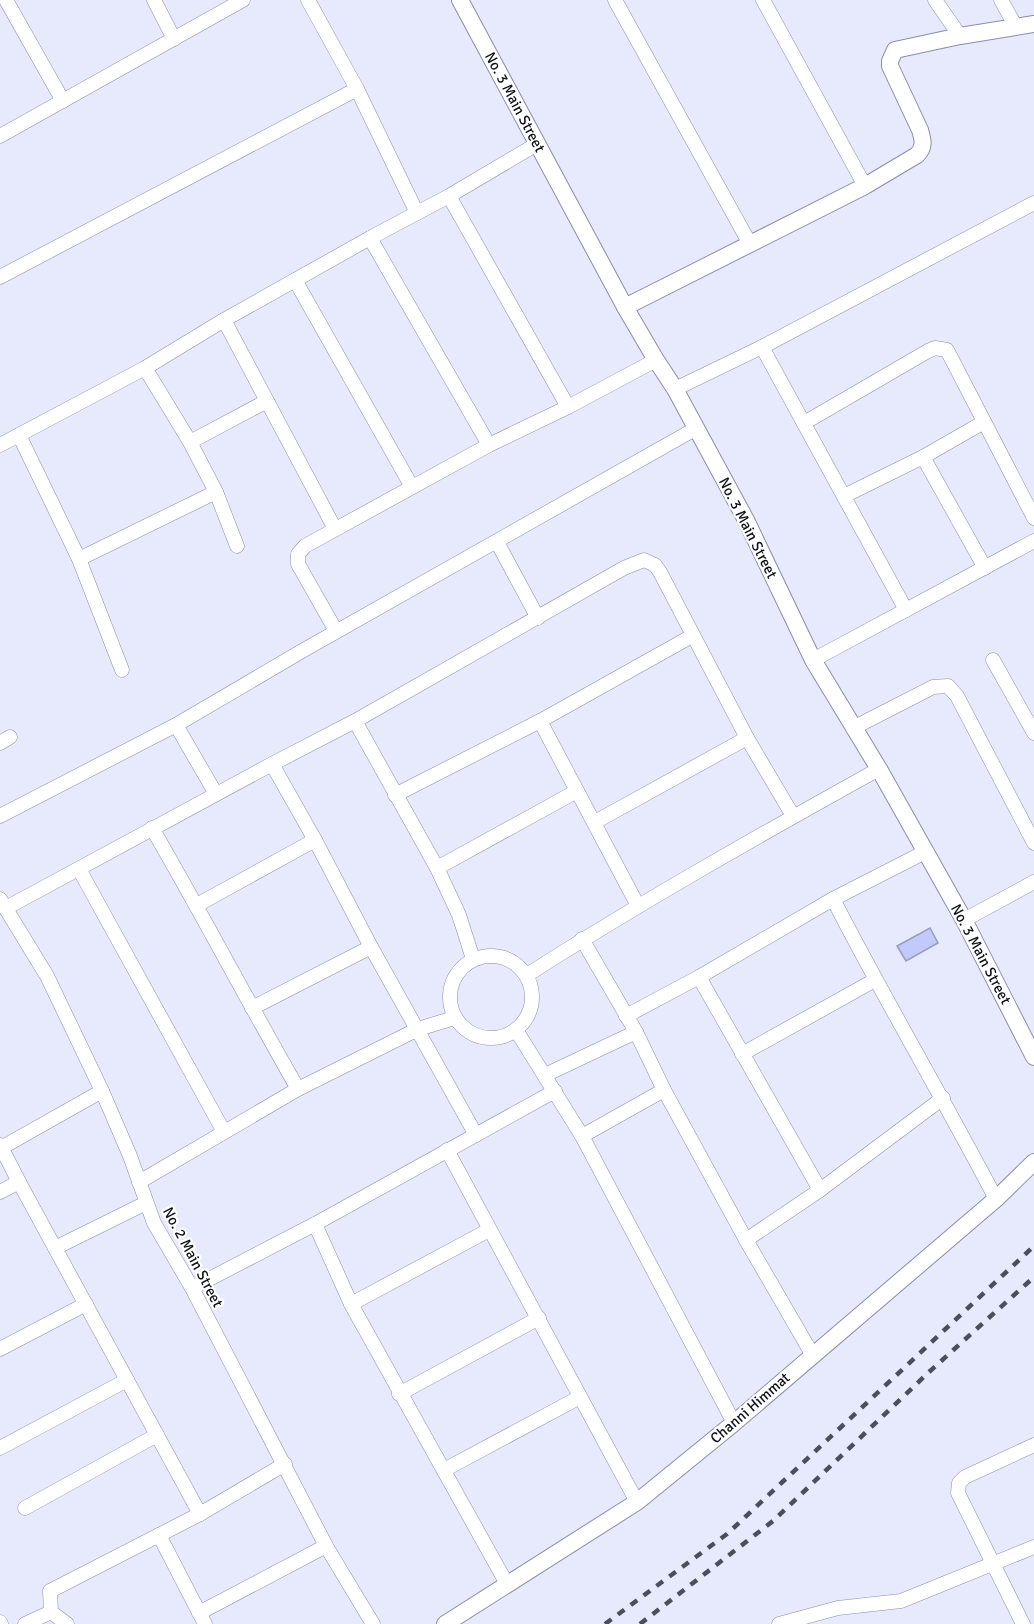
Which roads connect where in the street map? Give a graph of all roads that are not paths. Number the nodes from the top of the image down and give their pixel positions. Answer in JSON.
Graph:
{"nodes":[{"id":1,"x":6,"y":0,"type":"edge"},
{"id":2,"x":154,"y":0,"type":"edge"},
{"id":3,"x":243,"y":0,"type":"edge"},
{"id":4,"x":308,"y":0,"type":"edge"},
{"id":5,"x":460,"y":0,"type":"edge"},
{"id":6,"x":615,"y":0,"type":"edge"},
{"id":7,"x":763,"y":0,"type":"edge"},
{"id":8,"x":935,"y":0,"type":"edge"},
{"id":9,"x":1001,"y":0,"type":"edge"},
{"id":10,"x":1034,"y":24,"type":"edge"},
{"id":11,"x":1016,"y":27,"type":"junction"},
{"id":12,"x":960,"y":36,"type":"junction"},
{"id":13,"x":174,"y":39,"type":"junction"},
{"id":14,"x":357,"y":89,"type":"junction"},
{"id":15,"x":63,"y":101,"type":"junction"},
{"id":16,"x":0,"y":136,"type":"edge"},
{"id":17,"x":537,"y":144,"type":"junction"},
{"id":18,"x":865,"y":186,"type":"junction"},
{"id":19,"x":449,"y":196,"type":"junction"},
{"id":20,"x":1034,"y":203,"type":"edge"},
{"id":21,"x":417,"y":213,"type":"junction"},
{"id":22,"x":370,"y":238,"type":"junction"},
{"id":23,"x":750,"y":244,"type":"junction"},
{"id":24,"x":0,"y":277,"type":"edge"},
{"id":25,"x":295,"y":280,"type":"junction"},
{"id":26,"x":625,"y":307,"type":"junction"},
{"id":27,"x":224,"y":320,"type":"junction"},
{"id":28,"x":762,"y":347,"type":"junction"},
{"id":29,"x":656,"y":360,"type":"junction"},
{"id":30,"x":144,"y":368,"type":"junction"},
{"id":31,"x":675,"y":389,"type":"junction"},
{"id":32,"x":267,"y":401,"type":"junction"},
{"id":33,"x":568,"y":407,"type":"junction"},
{"id":34,"x":984,"y":422,"type":"junction"},
{"id":35,"x":804,"y":423,"type":"junction"},
{"id":36,"x":695,"y":429,"type":"junction"},
{"id":37,"x":19,"y":435,"type":"junction"},
{"id":38,"x":190,"y":442,"type":"junction"},
{"id":39,"x":0,"y":444,"type":"edge"},
{"id":40,"x":489,"y":445,"type":"junction"},
{"id":41,"x":923,"y":457,"type":"junction"},
{"id":42,"x":412,"y":487,"type":"junction"},
{"id":43,"x":216,"y":492,"type":"junction"},
{"id":44,"x":844,"y":496,"type":"junction"},
{"id":45,"x":1034,"y":518,"type":"edge"},
{"id":46,"x":335,"y":529,"type":"junction"},
{"id":47,"x":1034,"y":541,"type":"edge"},
{"id":48,"x":497,"y":542,"type":"junction"},
{"id":49,"x":237,"y":546,"type":"dead end"},
{"id":50,"x":79,"y":559,"type":"junction"},
{"id":51,"x":985,"y":568,"type":"junction"},
{"id":52,"x":906,"y":610,"type":"junction"},
{"id":53,"x":538,"y":618,"type":"junction"},
{"id":54,"x":336,"y":631,"type":"junction"},
{"id":55,"x":692,"y":636,"type":"junction"},
{"id":56,"x":813,"y":660,"type":"junction"},
{"id":57,"x":993,"y":660,"type":"dead end"},
{"id":58,"x":122,"y":670,"type":"dead end"},
{"id":59,"x":355,"y":721,"type":"junction"},
{"id":60,"x":540,"y":721,"type":"junction"},
{"id":61,"x":176,"y":725,"type":"junction"},
{"id":62,"x":853,"y":728,"type":"junction"},
{"id":63,"x":1034,"y":734,"type":"edge"},
{"id":64,"x":747,"y":738,"type":"junction"},
{"id":65,"x":272,"y":764,"type":"junction"},
{"id":66,"x":879,"y":769,"type":"junction"},
{"id":67,"x":577,"y":791,"type":"junction"},
{"id":68,"x":216,"y":794,"type":"junction"},
{"id":69,"x":395,"y":795,"type":"junction"},
{"id":70,"x":0,"y":816,"type":"edge"},
{"id":71,"x":793,"y":816,"type":"junction"},
{"id":72,"x":595,"y":822,"type":"junction"},
{"id":73,"x":153,"y":828,"type":"junction"},
{"id":74,"x":315,"y":840,"type":"junction"},
{"id":75,"x":1034,"y":843,"type":"edge"},
{"id":76,"x":925,"y":852,"type":"junction"},
{"id":77,"x":79,"y":868,"type":"junction"},
{"id":78,"x":437,"y":868,"type":"junction"},
{"id":79,"x":1034,"y":882,"type":"edge"},
{"id":80,"x":833,"y":899,"type":"junction"},
{"id":81,"x":3,"y":904,"type":"edge"},
{"id":82,"x":197,"y":905,"type":"junction"},
{"id":83,"x":638,"y":906,"type":"junction"},
{"id":84,"x":964,"y":920,"type":"junction"},
{"id":85,"x":582,"y":939,"type":"junction"},
{"id":86,"x":371,"y":947,"type":"junction"},
{"id":87,"x":473,"y":959,"type":"junction"},
{"id":88,"x":526,"y":975,"type":"junction"},
{"id":89,"x":699,"y":977,"type":"junction"},
{"id":90,"x":875,"y":980,"type":"junction"},
{"id":91,"x":252,"y":1008,"type":"junction"},
{"id":92,"x":626,"y":1016,"type":"junction"},
{"id":93,"x":454,"y":1018,"type":"junction"},
{"id":94,"x":418,"y":1029,"type":"junction"},
{"id":95,"x":516,"y":1030,"type":"junction"},
{"id":96,"x":636,"y":1032,"type":"junction"},
{"id":97,"x":742,"y":1054,"type":"junction"},
{"id":98,"x":1034,"y":1057,"type":"edge"},
{"id":99,"x":545,"y":1076,"type":"junction"},
{"id":100,"x":298,"y":1089,"type":"junction"},
{"id":101,"x":664,"y":1090,"type":"junction"},
{"id":102,"x":102,"y":1091,"type":"junction"},
{"id":103,"x":555,"y":1091,"type":"junction"},
{"id":104,"x":943,"y":1098,"type":"junction"},
{"id":105,"x":224,"y":1132,"type":"junction"},
{"id":106,"x":476,"y":1135,"type":"junction"},
{"id":107,"x":582,"y":1136,"type":"junction"},
{"id":108,"x":1,"y":1146,"type":"edge"},
{"id":109,"x":447,"y":1150,"type":"junction"},
{"id":110,"x":1034,"y":1162,"type":"edge"},
{"id":111,"x":19,"y":1182,"type":"junction"},
{"id":112,"x":139,"y":1182,"type":"junction"},
{"id":113,"x":820,"y":1190,"type":"junction"},
{"id":114,"x":0,"y":1192,"type":"edge"},
{"id":115,"x":996,"y":1199,"type":"junction"},
{"id":116,"x":146,"y":1203,"type":"junction"},
{"id":117,"x":315,"y":1224,"type":"junction"},
{"id":118,"x":489,"y":1230,"type":"junction"},
{"id":119,"x":746,"y":1240,"type":"junction"},
{"id":120,"x":55,"y":1248,"type":"junction"},
{"id":121,"x":192,"y":1288,"type":"junction"},
{"id":122,"x":86,"y":1304,"type":"junction"},
{"id":123,"x":351,"y":1304,"type":"junction"},
{"id":124,"x":539,"y":1318,"type":"junction"},
{"id":125,"x":0,"y":1349,"type":"edge"},
{"id":126,"x":812,"y":1354,"type":"junction"},
{"id":127,"x":127,"y":1380,"type":"junction"},
{"id":128,"x":399,"y":1394,"type":"junction"},
{"id":129,"x":580,"y":1397,"type":"junction"},
{"id":130,"x":734,"y":1423,"type":"junction"},
{"id":131,"x":157,"y":1435,"type":"junction"},
{"id":132,"x":1034,"y":1445,"type":"edge"},
{"id":133,"x":0,"y":1448,"type":"edge"},
{"id":134,"x":285,"y":1464,"type":"junction"},
{"id":135,"x":444,"y":1470,"type":"junction"},
{"id":136,"x":637,"y":1502,"type":"junction"},
{"id":137,"x":25,"y":1508,"type":"dead end"},
{"id":138,"x":200,"y":1514,"type":"junction"},
{"id":139,"x":159,"y":1535,"type":"junction"},
{"id":140,"x":326,"y":1546,"type":"junction"},
{"id":141,"x":1034,"y":1547,"type":"edge"},
{"id":142,"x":993,"y":1563,"type":"junction"},
{"id":143,"x":507,"y":1584,"type":"junction"},
{"id":144,"x":51,"y":1612,"type":"junction"},
{"id":145,"x":202,"y":1619,"type":"edge"},
{"id":146,"x":25,"y":1624,"type":"edge"},
{"id":147,"x":67,"y":1624,"type":"edge"},
{"id":148,"x":373,"y":1624,"type":"edge"},
{"id":149,"x":445,"y":1624,"type":"edge"},
{"id":150,"x":779,"y":1624,"type":"edge"},
{"id":151,"x":1023,"y":1624,"type":"edge"}],
"edges":[{"from":1,"to":15,"type":"street"},
{"from":2,"to":13,"type":"street"},
{"from":3,"to":13,"type":"street"},
{"from":4,"to":14,"type":"street"},
{"from":5,"to":17,"type":"street","name":"No. 3 Main Street"},
{"from":6,"to":23,"type":"street"},
{"from":7,"to":18,"type":"street"},
{"from":8,"to":12,"type":"street"},
{"from":9,"to":11,"type":"street"},
{"from":10,"to":11,"type":"street"},
{"from":11,"to":12,"type":"street"},
{"from":12,"to":18,"type":"street"},
{"from":13,"to":15,"type":"street"},
{"from":14,"to":21,"type":"street"},
{"from":14,"to":24,"type":"street"},
{"from":15,"to":16,"type":"street"},
{"from":17,"to":19,"type":"street"},
{"from":17,"to":26,"type":"street","name":"No. 3 Main Street"},
{"from":18,"to":23,"type":"street"},
{"from":19,"to":21,"type":"street"},
{"from":19,"to":33,"type":"street"},
{"from":20,"to":28,"type":"street"},
{"from":21,"to":22,"type":"street"},
{"from":22,"to":25,"type":"street"},
{"from":22,"to":40,"type":"street"},
{"from":23,"to":26,"type":"street"},
{"from":25,"to":27,"type":"street"},
{"from":25,"to":42,"type":"street"},
{"from":26,"to":29,"type":"street","name":"No. 3 Main Street"},
{"from":27,"to":30,"type":"street"},
{"from":27,"to":32,"type":"street"},
{"from":28,"to":31,"type":"street"},
{"from":28,"to":35,"type":"street"},
{"from":29,"to":31,"type":"street","name":"No. 3 Main Street"},
{"from":29,"to":33,"type":"street"},
{"from":30,"to":37,"type":"street"},
{"from":30,"to":38,"type":"street"},
{"from":31,"to":36,"type":"street","name":"No. 3 Main Street"},
{"from":32,"to":38,"type":"street"},
{"from":32,"to":46,"type":"street"},
{"from":33,"to":40,"type":"street"},
{"from":34,"to":35,"type":"street"},
{"from":34,"to":41,"type":"street"},
{"from":34,"to":45,"type":"street"},
{"from":35,"to":44,"type":"street"},
{"from":36,"to":48,"type":"street"},
{"from":36,"to":56,"type":"street","name":"No. 3 Main Street"},
{"from":37,"to":39,"type":"street"},
{"from":37,"to":50,"type":"street"},
{"from":38,"to":43,"type":"street"},
{"from":40,"to":42,"type":"street"},
{"from":41,"to":44,"type":"street"},
{"from":41,"to":51,"type":"street"},
{"from":42,"to":46,"type":"street"},
{"from":43,"to":49,"type":"street"},
{"from":43,"to":50,"type":"street"},
{"from":44,"to":52,"type":"street"},
{"from":46,"to":54,"type":"street"},
{"from":47,"to":51,"type":"street"},
{"from":48,"to":53,"type":"street"},
{"from":48,"to":54,"type":"street"},
{"from":50,"to":58,"type":"street"},
{"from":51,"to":52,"type":"street"},
{"from":52,"to":56,"type":"street"},
{"from":53,"to":55,"type":"street"},
{"from":53,"to":59,"type":"street"},
{"from":54,"to":61,"type":"street"},
{"from":55,"to":60,"type":"street"},
{"from":55,"to":64,"type":"street"},
{"from":56,"to":62,"type":"street","name":"No. 3 Main Street"},
{"from":57,"to":63,"type":"street"},
{"from":59,"to":65,"type":"street"},
{"from":59,"to":69,"type":"street"},
{"from":60,"to":67,"type":"street"},
{"from":60,"to":69,"type":"street"},
{"from":61,"to":68,"type":"street"},
{"from":61,"to":70,"type":"street"},
{"from":62,"to":66,"type":"street","name":"No. 3 Main Street"},
{"from":62,"to":75,"type":"street"},
{"from":64,"to":71,"type":"street"},
{"from":64,"to":72,"type":"street"},
{"from":65,"to":68,"type":"street"},
{"from":65,"to":74,"type":"street"},
{"from":66,"to":71,"type":"street"},
{"from":66,"to":76,"type":"street","name":"No. 3 Main Street"},
{"from":67,"to":72,"type":"street"},
{"from":67,"to":78,"type":"street"},
{"from":68,"to":73,"type":"street"},
{"from":69,"to":78,"type":"street"},
{"from":71,"to":83,"type":"street"},
{"from":72,"to":83,"type":"street"},
{"from":73,"to":77,"type":"street"},
{"from":73,"to":82,"type":"street"},
{"from":74,"to":82,"type":"street"},
{"from":74,"to":86,"type":"street"},
{"from":76,"to":80,"type":"street"},
{"from":76,"to":84,"type":"street","name":"No. 3 Main Street"},
{"from":77,"to":81,"type":"street"},
{"from":77,"to":105,"type":"street"},
{"from":78,"to":87,"type":"street"},
{"from":79,"to":84,"type":"street"},
{"from":80,"to":89,"type":"street"},
{"from":80,"to":90,"type":"street"},
{"from":81,"to":102,"type":"street","name":"No. 2 Main Street"},
{"from":82,"to":91,"type":"street"},
{"from":83,"to":85,"type":"street"},
{"from":84,"to":98,"type":"street","name":"No. 3 Main Street"},
{"from":85,"to":88,"type":"street"},
{"from":85,"to":92,"type":"street"},
{"from":86,"to":91,"type":"street"},
{"from":86,"to":94,"type":"street"},
{"from":87,"to":88,"type":"street"},
{"from":87,"to":93,"type":"street"},
{"from":88,"to":95,"type":"street"},
{"from":89,"to":92,"type":"street"},
{"from":89,"to":97,"type":"street"},
{"from":90,"to":97,"type":"street"},
{"from":90,"to":104,"type":"street"},
{"from":91,"to":100,"type":"street"},
{"from":92,"to":96,"type":"street"},
{"from":93,"to":94,"type":"street"},
{"from":93,"to":95,"type":"street"},
{"from":94,"to":100,"type":"street"},
{"from":94,"to":106,"type":"street"},
{"from":95,"to":99,"type":"street"},
{"from":96,"to":99,"type":"street"},
{"from":96,"to":101,"type":"street"},
{"from":97,"to":113,"type":"street"},
{"from":99,"to":103,"type":"street"},
{"from":100,"to":105,"type":"street"},
{"from":101,"to":107,"type":"street"},
{"from":101,"to":119,"type":"street"},
{"from":102,"to":108,"type":"street"},
{"from":102,"to":112,"type":"street","name":"No. 2 Main Street"},
{"from":103,"to":106,"type":"street"},
{"from":103,"to":107,"type":"street"},
{"from":104,"to":113,"type":"street"},
{"from":104,"to":115,"type":"street"},
{"from":105,"to":112,"type":"street"},
{"from":106,"to":109,"type":"street"},
{"from":107,"to":130,"type":"street"},
{"from":108,"to":111,"type":"street"},
{"from":109,"to":117,"type":"street"},
{"from":109,"to":118,"type":"street"},
{"from":110,"to":115,"type":"street","name":"Channi Himmat"},
{"from":111,"to":114,"type":"street"},
{"from":111,"to":120,"type":"street"},
{"from":112,"to":116,"type":"street","name":"No. 2 Main Street"},
{"from":113,"to":119,"type":"street"},
{"from":115,"to":126,"type":"street","name":"Channi Himmat"},
{"from":116,"to":120,"type":"street"},
{"from":116,"to":121,"type":"street","name":"No. 2 Main Street"},
{"from":117,"to":121,"type":"street"},
{"from":117,"to":123,"type":"street"},
{"from":118,"to":123,"type":"street"},
{"from":118,"to":124,"type":"street"},
{"from":119,"to":126,"type":"street"},
{"from":120,"to":122,"type":"street"},
{"from":121,"to":134,"type":"street","name":"No. 2 Main Street"},
{"from":122,"to":125,"type":"street"},
{"from":122,"to":127,"type":"street"},
{"from":123,"to":128,"type":"street"},
{"from":124,"to":128,"type":"street"},
{"from":124,"to":129,"type":"street"},
{"from":126,"to":130,"type":"street","name":"Channi Himmat"},
{"from":127,"to":131,"type":"street"},
{"from":127,"to":133,"type":"street"},
{"from":128,"to":135,"type":"street"},
{"from":129,"to":135,"type":"street"},
{"from":129,"to":136,"type":"street"},
{"from":130,"to":136,"type":"street","name":"Channi Himmat"},
{"from":131,"to":137,"type":"street"},
{"from":131,"to":138,"type":"street"},
{"from":132,"to":142,"type":"street"},
{"from":134,"to":138,"type":"street"},
{"from":134,"to":140,"type":"street","name":"No. 2 Main Street"},
{"from":135,"to":143,"type":"street"},
{"from":136,"to":143,"type":"street","name":"Channi Himmat"},
{"from":138,"to":139,"type":"street"},
{"from":139,"to":144,"type":"street"},
{"from":139,"to":145,"type":"street"},
{"from":140,"to":145,"type":"street"},
{"from":140,"to":148,"type":"street","name":"No. 2 Main Street"},
{"from":141,"to":142,"type":"street"},
{"from":142,"to":150,"type":"street"},
{"from":142,"to":151,"type":"street"},
{"from":143,"to":149,"type":"street","name":"Channi Himmat"},
{"from":144,"to":146,"type":"street"},
{"from":144,"to":147,"type":"street"}]}
